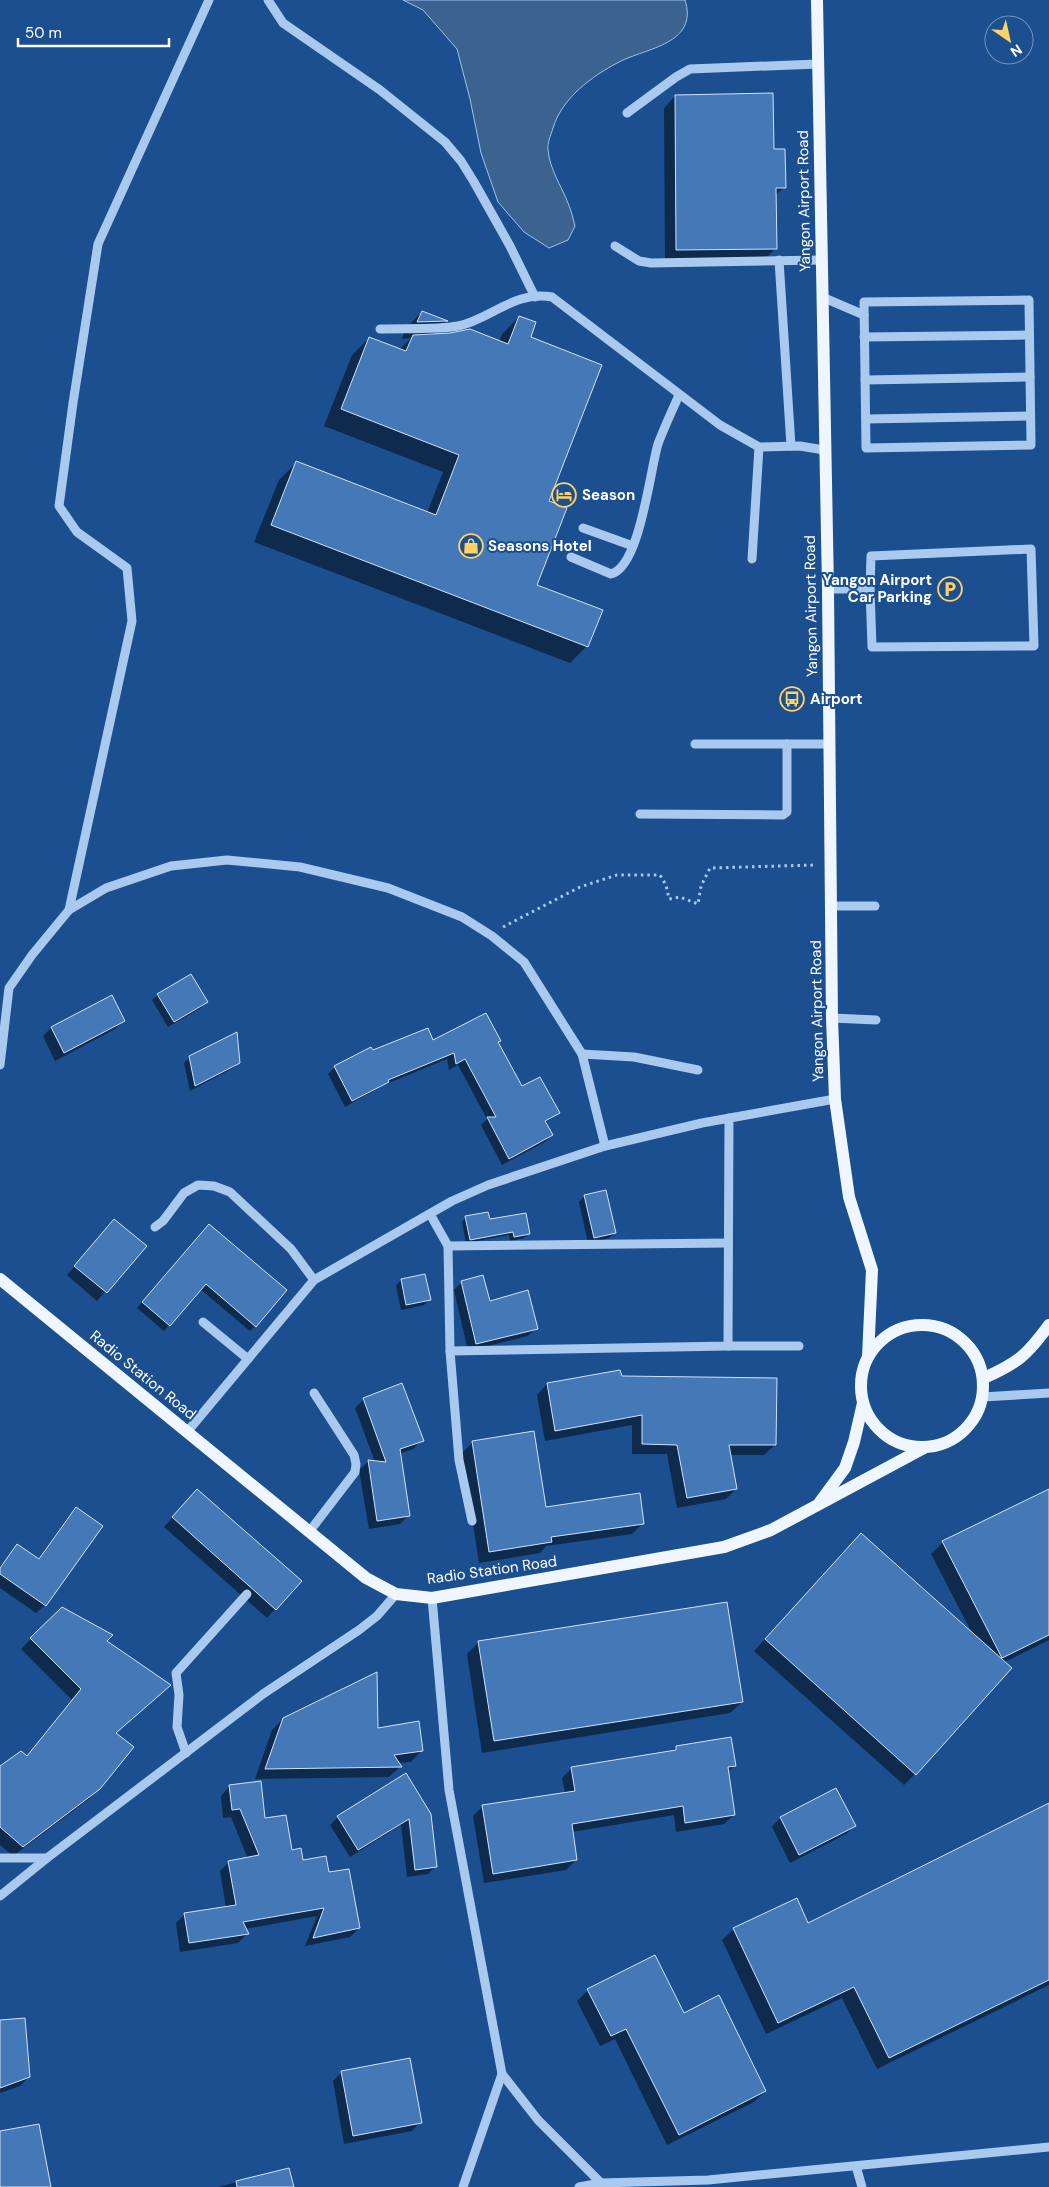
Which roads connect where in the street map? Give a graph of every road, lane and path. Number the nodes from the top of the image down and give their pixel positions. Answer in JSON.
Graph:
{"nodes":[{"id":1,"x":209,"y":0,"type":"edge"},
{"id":2,"x":268,"y":0,"type":"edge"},
{"id":3,"x":817,"y":0,"type":"edge"},
{"id":4,"x":818,"y":64,"type":"junction"},
{"id":5,"x":628,"y":113,"type":"dead end"},
{"id":6,"x":615,"y":246,"type":"dead end"},
{"id":7,"x":779,"y":260,"type":"junction"},
{"id":8,"x":820,"y":260,"type":"junction"},
{"id":9,"x":535,"y":297,"type":"junction"},
{"id":10,"x":822,"y":297,"type":"junction"},
{"id":11,"x":864,"y":315,"type":"junction"},
{"id":12,"x":380,"y":329,"type":"dead end"},
{"id":13,"x":1029,"y":335,"type":"junction"},
{"id":14,"x":864,"y":337,"type":"junction"},
{"id":15,"x":1030,"y":377,"type":"junction"},
{"id":16,"x":865,"y":380,"type":"junction"},
{"id":17,"x":679,"y":395,"type":"junction"},
{"id":18,"x":1030,"y":416,"type":"junction"},
{"id":19,"x":866,"y":419,"type":"junction"},
{"id":20,"x":791,"y":446,"type":"junction"},
{"id":21,"x":759,"y":447,"type":"junction"},
{"id":22,"x":824,"y":450,"type":"junction"},
{"id":23,"x":583,"y":528,"type":"dead end"},
{"id":24,"x":633,"y":546,"type":"junction"},
{"id":25,"x":571,"y":556,"type":"dead end"},
{"id":26,"x":752,"y":559,"type":"dead end"},
{"id":27,"x":870,"y":588,"type":"junction"},
{"id":28,"x":828,"y":589,"type":"junction"},
{"id":29,"x":695,"y":744,"type":"dead end"},
{"id":30,"x":787,"y":744,"type":"junction"},
{"id":31,"x":829,"y":744,"type":"junction"},
{"id":32,"x":640,"y":814,"type":"dead end"},
{"id":33,"x":831,"y":864,"type":"junction"},
{"id":34,"x":831,"y":906,"type":"junction"},
{"id":35,"x":875,"y":906,"type":"dead end"},
{"id":36,"x":69,"y":910,"type":"junction"},
{"id":37,"x":492,"y":936,"type":"junction"},
{"id":38,"x":832,"y":1018,"type":"junction"},
{"id":39,"x":876,"y":1020,"type":"dead end"},
{"id":40,"x":582,"y":1054,"type":"junction"},
{"id":41,"x":0,"y":1065,"type":"edge"},
{"id":42,"x":698,"y":1070,"type":"dead end"},
{"id":43,"x":835,"y":1098,"type":"junction"},
{"id":44,"x":729,"y":1118,"type":"junction"},
{"id":45,"x":605,"y":1146,"type":"junction"},
{"id":46,"x":430,"y":1214,"type":"junction"},
{"id":47,"x":155,"y":1227,"type":"dead end"},
{"id":48,"x":728,"y":1243,"type":"junction"},
{"id":49,"x":448,"y":1246,"type":"junction"},
{"id":50,"x":0,"y":1279,"type":"edge"},
{"id":51,"x":314,"y":1280,"type":"junction"},
{"id":52,"x":203,"y":1322,"type":"dead end"},
{"id":53,"x":1049,"y":1324,"type":"edge"},
{"id":54,"x":728,"y":1346,"type":"junction"},
{"id":55,"x":799,"y":1346,"type":"dead end"},
{"id":56,"x":450,"y":1351,"type":"junction"},
{"id":57,"x":868,"y":1357,"type":"junction"},
{"id":58,"x":248,"y":1359,"type":"junction"},
{"id":59,"x":984,"y":1378,"type":"junction"},
{"id":60,"x":314,"y":1393,"type":"dead end"},
{"id":61,"x":1049,"y":1393,"type":"edge"},
{"id":62,"x":983,"y":1397,"type":"junction"},
{"id":63,"x":863,"y":1403,"type":"junction"},
{"id":64,"x":187,"y":1432,"type":"junction"},
{"id":65,"x":924,"y":1448,"type":"junction"},
{"id":66,"x":817,"y":1506,"type":"junction"},
{"id":67,"x":472,"y":1521,"type":"dead end"},
{"id":68,"x":309,"y":1532,"type":"junction"},
{"id":69,"x":246,"y":1594,"type":"dead end"},
{"id":70,"x":396,"y":1594,"type":"junction"},
{"id":71,"x":432,"y":1598,"type":"junction"},
{"id":72,"x":186,"y":1753,"type":"junction"},
{"id":73,"x":0,"y":1858,"type":"edge"},
{"id":74,"x":47,"y":1858,"type":"junction"},
{"id":75,"x":0,"y":1896,"type":"edge"},
{"id":76,"x":502,"y":2074,"type":"junction"},
{"id":77,"x":1049,"y":2147,"type":"edge"},
{"id":78,"x":856,"y":2166,"type":"junction"},
{"id":79,"x":603,"y":2185,"type":"edge"},
{"id":80,"x":463,"y":2187,"type":"edge"},
{"id":81,"x":579,"y":2187,"type":"edge"},
{"id":82,"x":862,"y":2187,"type":"edge"}],
"edges":[{"from":1,"to":36,"type":"street"},
{"from":2,"to":9,"type":"street"},
{"from":3,"to":4,"type":"main road","name":"Yangon Airport Road"},
{"from":4,"to":5,"type":"street"},
{"from":4,"to":8,"type":"main road","name":"Yangon Airport Road"},
{"from":6,"to":7,"type":"street"},
{"from":7,"to":8,"type":"street"},
{"from":7,"to":20,"type":"street"},
{"from":8,"to":10,"type":"main road","name":"Yangon Airport Road"},
{"from":9,"to":12,"type":"street"},
{"from":9,"to":17,"type":"street"},
{"from":10,"to":11,"type":"street"},
{"from":10,"to":22,"type":"main road","name":"Yangon Airport Road"},
{"from":11,"to":13,"type":"street"},
{"from":11,"to":14,"type":"street"},
{"from":13,"to":14,"type":"street"},
{"from":13,"to":15,"type":"street"},
{"from":14,"to":16,"type":"street"},
{"from":15,"to":16,"type":"street"},
{"from":15,"to":18,"type":"street"},
{"from":16,"to":19,"type":"street"},
{"from":17,"to":21,"type":"street"},
{"from":17,"to":24,"type":"street"},
{"from":18,"to":19,"type":"street"},
{"from":18,"to":19,"type":"street"},
{"from":20,"to":21,"type":"street"},
{"from":20,"to":22,"type":"street"},
{"from":21,"to":26,"type":"street"},
{"from":22,"to":28,"type":"main road","name":"Yangon Airport Road"},
{"from":23,"to":24,"type":"street"},
{"from":24,"to":25,"type":"street"},
{"from":27,"to":27,"type":"street"},
{"from":27,"to":28,"type":"street"},
{"from":28,"to":31,"type":"main road","name":"Yangon Airport Road"},
{"from":29,"to":30,"type":"street"},
{"from":30,"to":31,"type":"street"},
{"from":30,"to":32,"type":"street"},
{"from":31,"to":33,"type":"main road","name":"Yangon Airport Road"},
{"from":33,"to":34,"type":"main road","name":"Yangon Airport Road"},
{"from":33,"to":37,"type":"path"},
{"from":34,"to":35,"type":"street"},
{"from":34,"to":38,"type":"main road","name":"Yangon Airport Road"},
{"from":36,"to":37,"type":"street"},
{"from":36,"to":41,"type":"street"},
{"from":37,"to":40,"type":"street"},
{"from":38,"to":39,"type":"street"},
{"from":38,"to":43,"type":"main road","name":"Yangon Airport Road"},
{"from":40,"to":42,"type":"street"},
{"from":40,"to":45,"type":"street"},
{"from":43,"to":44,"type":"street"},
{"from":43,"to":57,"type":"main road","name":"Yangon Airport Road"},
{"from":44,"to":45,"type":"street"},
{"from":44,"to":48,"type":"street"},
{"from":45,"to":46,"type":"street"},
{"from":46,"to":49,"type":"street"},
{"from":46,"to":51,"type":"street"},
{"from":47,"to":51,"type":"street"},
{"from":48,"to":49,"type":"street"},
{"from":48,"to":54,"type":"street"},
{"from":49,"to":56,"type":"street"},
{"from":50,"to":64,"type":"main road","name":"Radio Station Road"},
{"from":51,"to":58,"type":"street"},
{"from":52,"to":58,"type":"street"},
{"from":53,"to":59,"type":"main road"},
{"from":54,"to":55,"type":"street"},
{"from":54,"to":56,"type":"street"},
{"from":56,"to":67,"type":"street"},
{"from":57,"to":59,"type":"main road"},
{"from":57,"to":63,"type":"main road"},
{"from":58,"to":64,"type":"street"},
{"from":59,"to":62,"type":"main road"},
{"from":60,"to":68,"type":"street"},
{"from":61,"to":62,"type":"street"},
{"from":62,"to":65,"type":"main road"},
{"from":63,"to":65,"type":"main road"},
{"from":63,"to":66,"type":"main road"},
{"from":64,"to":68,"type":"main road","name":"Radio Station Road"},
{"from":65,"to":66,"type":"main road","name":"Radio Station Road"},
{"from":66,"to":71,"type":"main road","name":"Radio Station Road"},
{"from":68,"to":70,"type":"main road","name":"Radio Station Road"},
{"from":69,"to":72,"type":"street"},
{"from":70,"to":71,"type":"main road","name":"Radio Station Road"},
{"from":70,"to":72,"type":"street"},
{"from":71,"to":76,"type":"street"},
{"from":72,"to":74,"type":"street"},
{"from":73,"to":74,"type":"street"},
{"from":74,"to":75,"type":"street"},
{"from":76,"to":79,"type":"street"},
{"from":76,"to":80,"type":"street"},
{"from":77,"to":78,"type":"street"},
{"from":78,"to":79,"type":"street"},
{"from":78,"to":82,"type":"street"},
{"from":79,"to":81,"type":"street"}]}
